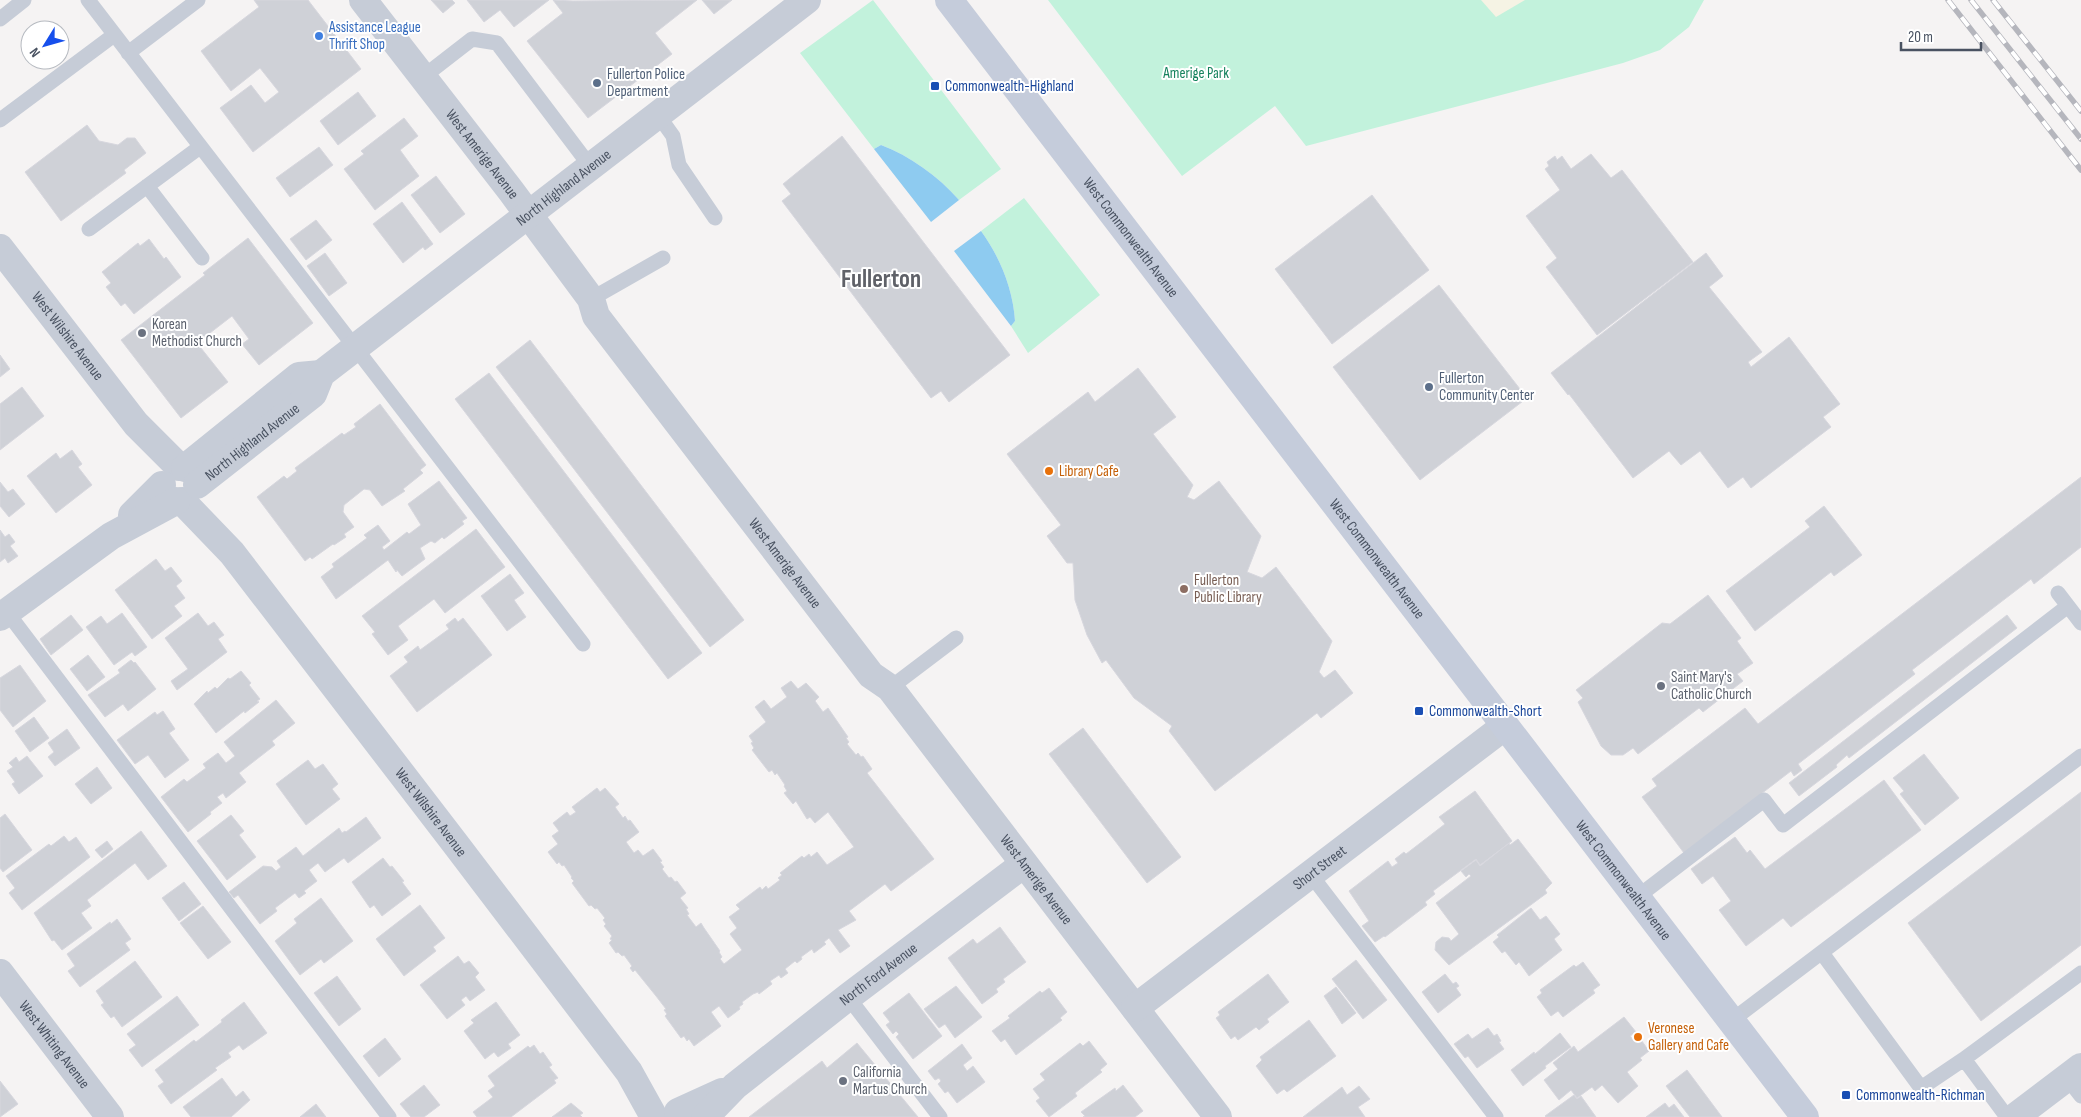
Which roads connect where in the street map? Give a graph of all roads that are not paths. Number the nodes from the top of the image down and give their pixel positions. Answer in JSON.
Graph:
{"nodes":[{"id":1,"x":24,"y":0,"type":"edge"},
{"id":2,"x":88,"y":0,"type":"edge"},
{"id":3,"x":198,"y":0,"type":"edge"},
{"id":4,"x":363,"y":0,"type":"edge"},
{"id":5,"x":806,"y":0,"type":"edge"},
{"id":6,"x":949,"y":0,"type":"edge"},
{"id":7,"x":0,"y":19,"type":"edge"},
{"id":8,"x":114,"y":34,"type":"junction"},
{"id":9,"x":128,"y":53,"type":"junction"},
{"id":10,"x":423,"y":78,"type":"junction"},
{"id":11,"x":658,"y":115,"type":"junction"},
{"id":12,"x":0,"y":120,"type":"edge"},
{"id":13,"x":200,"y":147,"type":"junction"},
{"id":14,"x":590,"y":166,"type":"junction"},
{"id":15,"x":147,"y":186,"type":"junction"},
{"id":16,"x":528,"y":213,"type":"junction"},
{"id":17,"x":715,"y":218,"type":"dead end"},
{"id":18,"x":89,"y":230,"type":"dead end"},
{"id":19,"x":0,"y":248,"type":"edge"},
{"id":20,"x":202,"y":258,"type":"dead end"},
{"id":21,"x":663,"y":258,"type":"dead end"},
{"id":22,"x":591,"y":299,"type":"junction"},
{"id":23,"x":354,"y":348,"type":"junction"},
{"id":24,"x":180,"y":485,"type":"junction"},
{"id":25,"x":2058,"y":593,"type":"dead end"},
{"id":26,"x":2068,"y":606,"type":"junction"},
{"id":27,"x":2,"y":611,"type":"edge"},
{"id":28,"x":2081,"y":623,"type":"edge"},
{"id":29,"x":956,"y":638,"type":"dead end"},
{"id":30,"x":583,"y":644,"type":"dead end"},
{"id":31,"x":890,"y":688,"type":"junction"},
{"id":32,"x":1505,"y":726,"type":"junction"},
{"id":33,"x":2081,"y":756,"type":"edge"},
{"id":34,"x":1024,"y":864,"type":"junction"},
{"id":35,"x":1311,"y":875,"type":"junction"},
{"id":36,"x":1636,"y":898,"type":"junction"},
{"id":37,"x":1822,"y":954,"type":"junction"},
{"id":38,"x":0,"y":973,"type":"edge"},
{"id":39,"x":2081,"y":973,"type":"edge"},
{"id":40,"x":848,"y":997,"type":"junction"},
{"id":41,"x":1135,"y":1008,"type":"junction"},
{"id":42,"x":1731,"y":1021,"type":"junction"},
{"id":43,"x":1964,"y":1059,"type":"junction"},
{"id":44,"x":2076,"y":1080,"type":"edge"},
{"id":45,"x":734,"y":1086,"type":"junction"},
{"id":46,"x":670,"y":1115,"type":"edge"},
{"id":47,"x":110,"y":1117,"type":"edge"},
{"id":48,"x":390,"y":1117,"type":"edge"},
{"id":49,"x":704,"y":1117,"type":"edge"},
{"id":50,"x":940,"y":1117,"type":"edge"},
{"id":51,"x":1218,"y":1117,"type":"edge"},
{"id":52,"x":1496,"y":1117,"type":"edge"},
{"id":53,"x":1805,"y":1117,"type":"edge"},
{"id":54,"x":2007,"y":1117,"type":"edge"},
{"id":55,"x":2015,"y":1117,"type":"edge"}],
"edges":[{"from":1,"to":7,"type":"lane"},
{"from":2,"to":8,"type":"lane"},
{"from":3,"to":9,"type":"lane"},
{"from":4,"to":10,"type":"street","name":"West Amerige Avenue"},
{"from":5,"to":11,"type":"street","name":"North Highland Avenue"},
{"from":6,"to":32,"type":"main road","name":"West Commonwealth Avenue"},
{"from":8,"to":9,"type":"lane"},
{"from":8,"to":12,"type":"lane"},
{"from":9,"to":13,"type":"lane"},
{"from":10,"to":14,"type":"lane"},
{"from":10,"to":16,"type":"street","name":"West Amerige Avenue"},
{"from":11,"to":14,"type":"street","name":"North Highland Avenue"},
{"from":11,"to":17,"type":"lane"},
{"from":13,"to":15,"type":"lane"},
{"from":13,"to":23,"type":"lane"},
{"from":14,"to":16,"type":"street","name":"North Highland Avenue"},
{"from":15,"to":18,"type":"lane"},
{"from":15,"to":20,"type":"lane"},
{"from":16,"to":22,"type":"street","name":"West Amerige Avenue"},
{"from":16,"to":23,"type":"street","name":"North Highland Avenue"},
{"from":19,"to":24,"type":"street","name":"West Wilshire Avenue"},
{"from":21,"to":22,"type":"lane"},
{"from":22,"to":31,"type":"street","name":"West Amerige Avenue"},
{"from":23,"to":24,"type":"street","name":"North Highland Avenue"},
{"from":23,"to":30,"type":"lane"},
{"from":24,"to":27,"type":"street","name":"North Highland Avenue"},
{"from":24,"to":46,"type":"street","name":"West Wilshire Avenue"},
{"from":25,"to":26,"type":"lane"},
{"from":26,"to":28,"type":"lane"},
{"from":26,"to":36,"type":"lane"},
{"from":27,"to":48,"type":"lane"},
{"from":29,"to":31,"type":"lane"},
{"from":31,"to":34,"type":"street","name":"West Amerige Avenue"},
{"from":32,"to":35,"type":"street","name":"Short Street"},
{"from":32,"to":36,"type":"main road","name":"West Commonwealth Avenue"},
{"from":33,"to":37,"type":"lane"},
{"from":34,"to":40,"type":"street","name":"North Ford Avenue"},
{"from":34,"to":41,"type":"street","name":"West Amerige Avenue"},
{"from":35,"to":41,"type":"street","name":"Short Street"},
{"from":35,"to":52,"type":"lane"},
{"from":36,"to":42,"type":"main road","name":"West Commonwealth Avenue"},
{"from":37,"to":42,"type":"lane"},
{"from":37,"to":43,"type":"lane"},
{"from":38,"to":47,"type":"street","name":"West Whiting Avenue"},
{"from":39,"to":43,"type":"lane"},
{"from":40,"to":45,"type":"street","name":"North Ford Avenue"},
{"from":40,"to":50,"type":"lane"},
{"from":41,"to":51,"type":"street","name":"West Amerige Avenue"},
{"from":42,"to":53,"type":"main road","name":"West Commonwealth Avenue"},
{"from":43,"to":54,"type":"lane"},
{"from":44,"to":55,"type":"street"},
{"from":45,"to":46,"type":"street","name":"North Ford Avenue"},
{"from":45,"to":49,"type":"street","name":"North Ford Avenue"}]}
